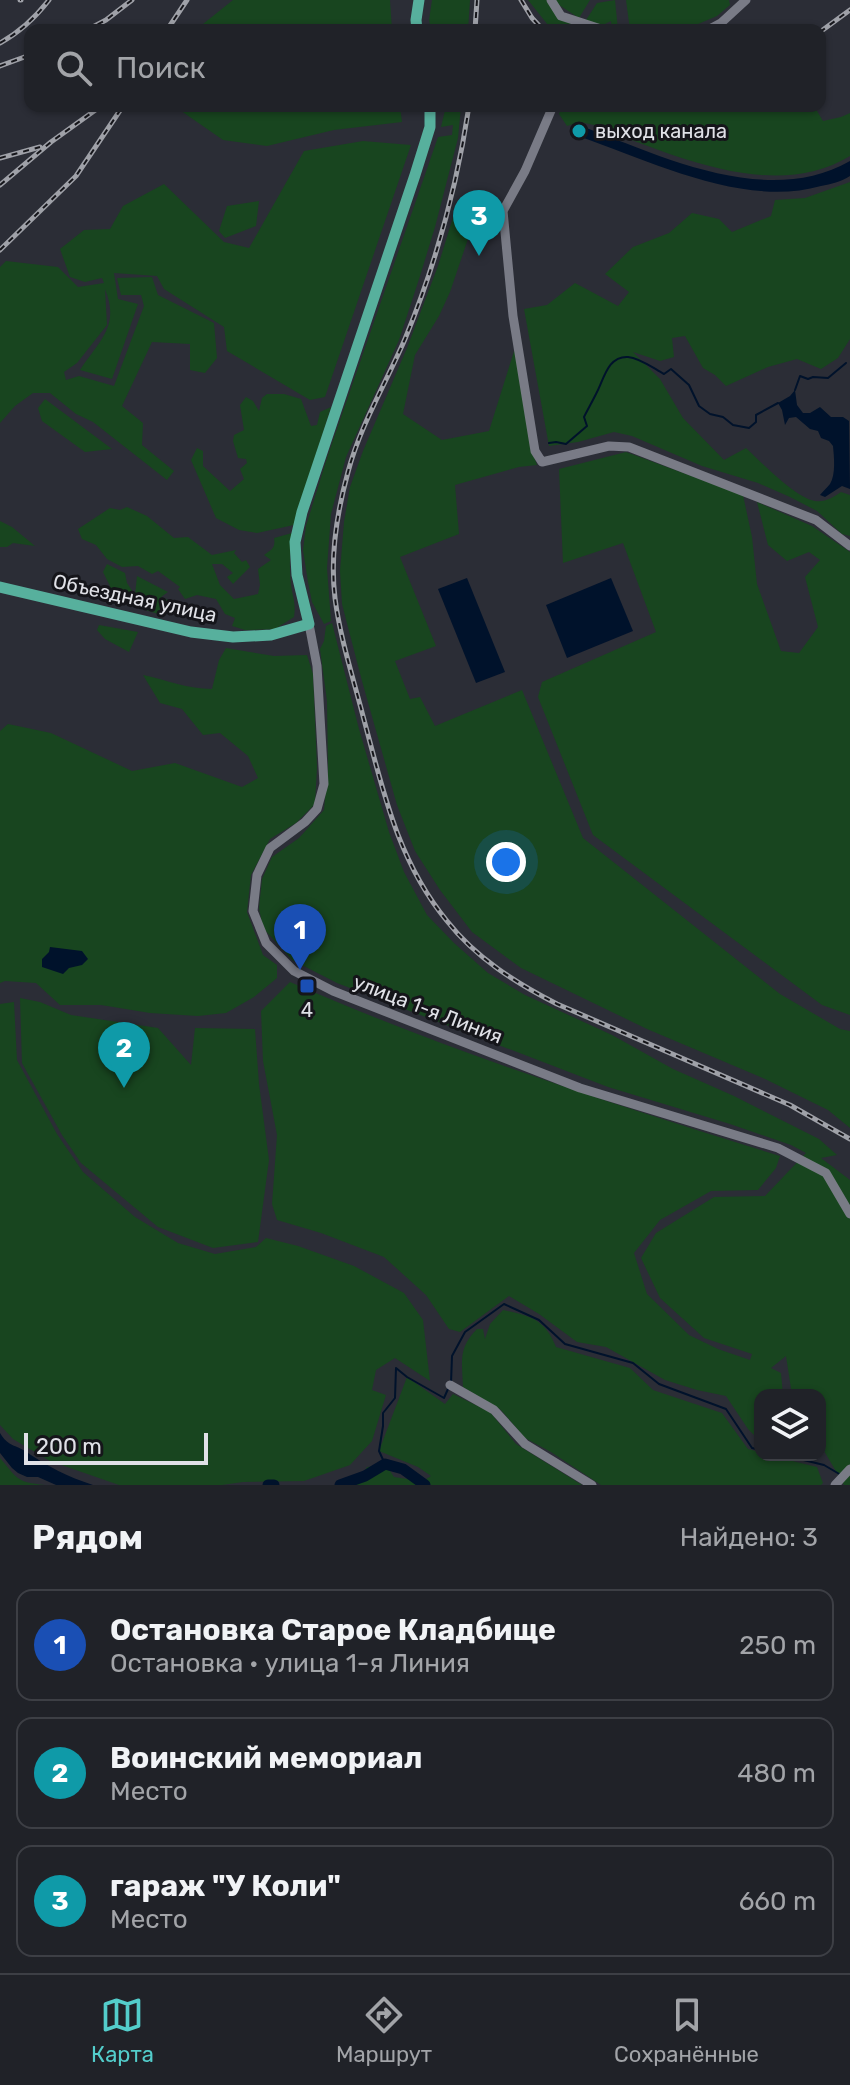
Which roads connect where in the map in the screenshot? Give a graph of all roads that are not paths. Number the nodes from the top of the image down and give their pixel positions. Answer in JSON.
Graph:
{"nodes":[{"id":1,"x":419,"y":0,"type":"edge"},
{"id":2,"x":551,"y":0,"type":"edge"},
{"id":3,"x":746,"y":0,"type":"edge"},
{"id":4,"x":416,"y":24,"type":"edge"},
{"id":5,"x":586,"y":24,"type":"edge"},
{"id":6,"x":719,"y":24,"type":"edge"},
{"id":7,"x":430,"y":112,"type":"edge"},
{"id":8,"x":550,"y":112,"type":"edge"},
{"id":9,"x":850,"y":546,"type":"edge"},
{"id":10,"x":0,"y":587,"type":"edge"},
{"id":11,"x":309,"y":624,"type":"junction"},
{"id":12,"x":850,"y":1214,"type":"edge"},
{"id":13,"x":450,"y":1385,"type":"dead end"},
{"id":14,"x":850,"y":1469,"type":"edge"},
{"id":15,"x":836,"y":1484,"type":"edge"},
{"id":16,"x":592,"y":1485,"type":"edge"}],
"edges":[{"from":1,"to":4,"type":"main road"},
{"from":2,"to":5,"type":"street"},
{"from":3,"to":6,"type":"street"},
{"from":7,"to":11,"type":"main road"},
{"from":8,"to":9,"type":"street"},
{"from":10,"to":11,"type":"main road","name":"Объездная улица"},
{"from":11,"to":12,"type":"street","name":"улица 1-я Линия"},
{"from":13,"to":16,"type":"street"},
{"from":14,"to":15,"type":"street"}]}
